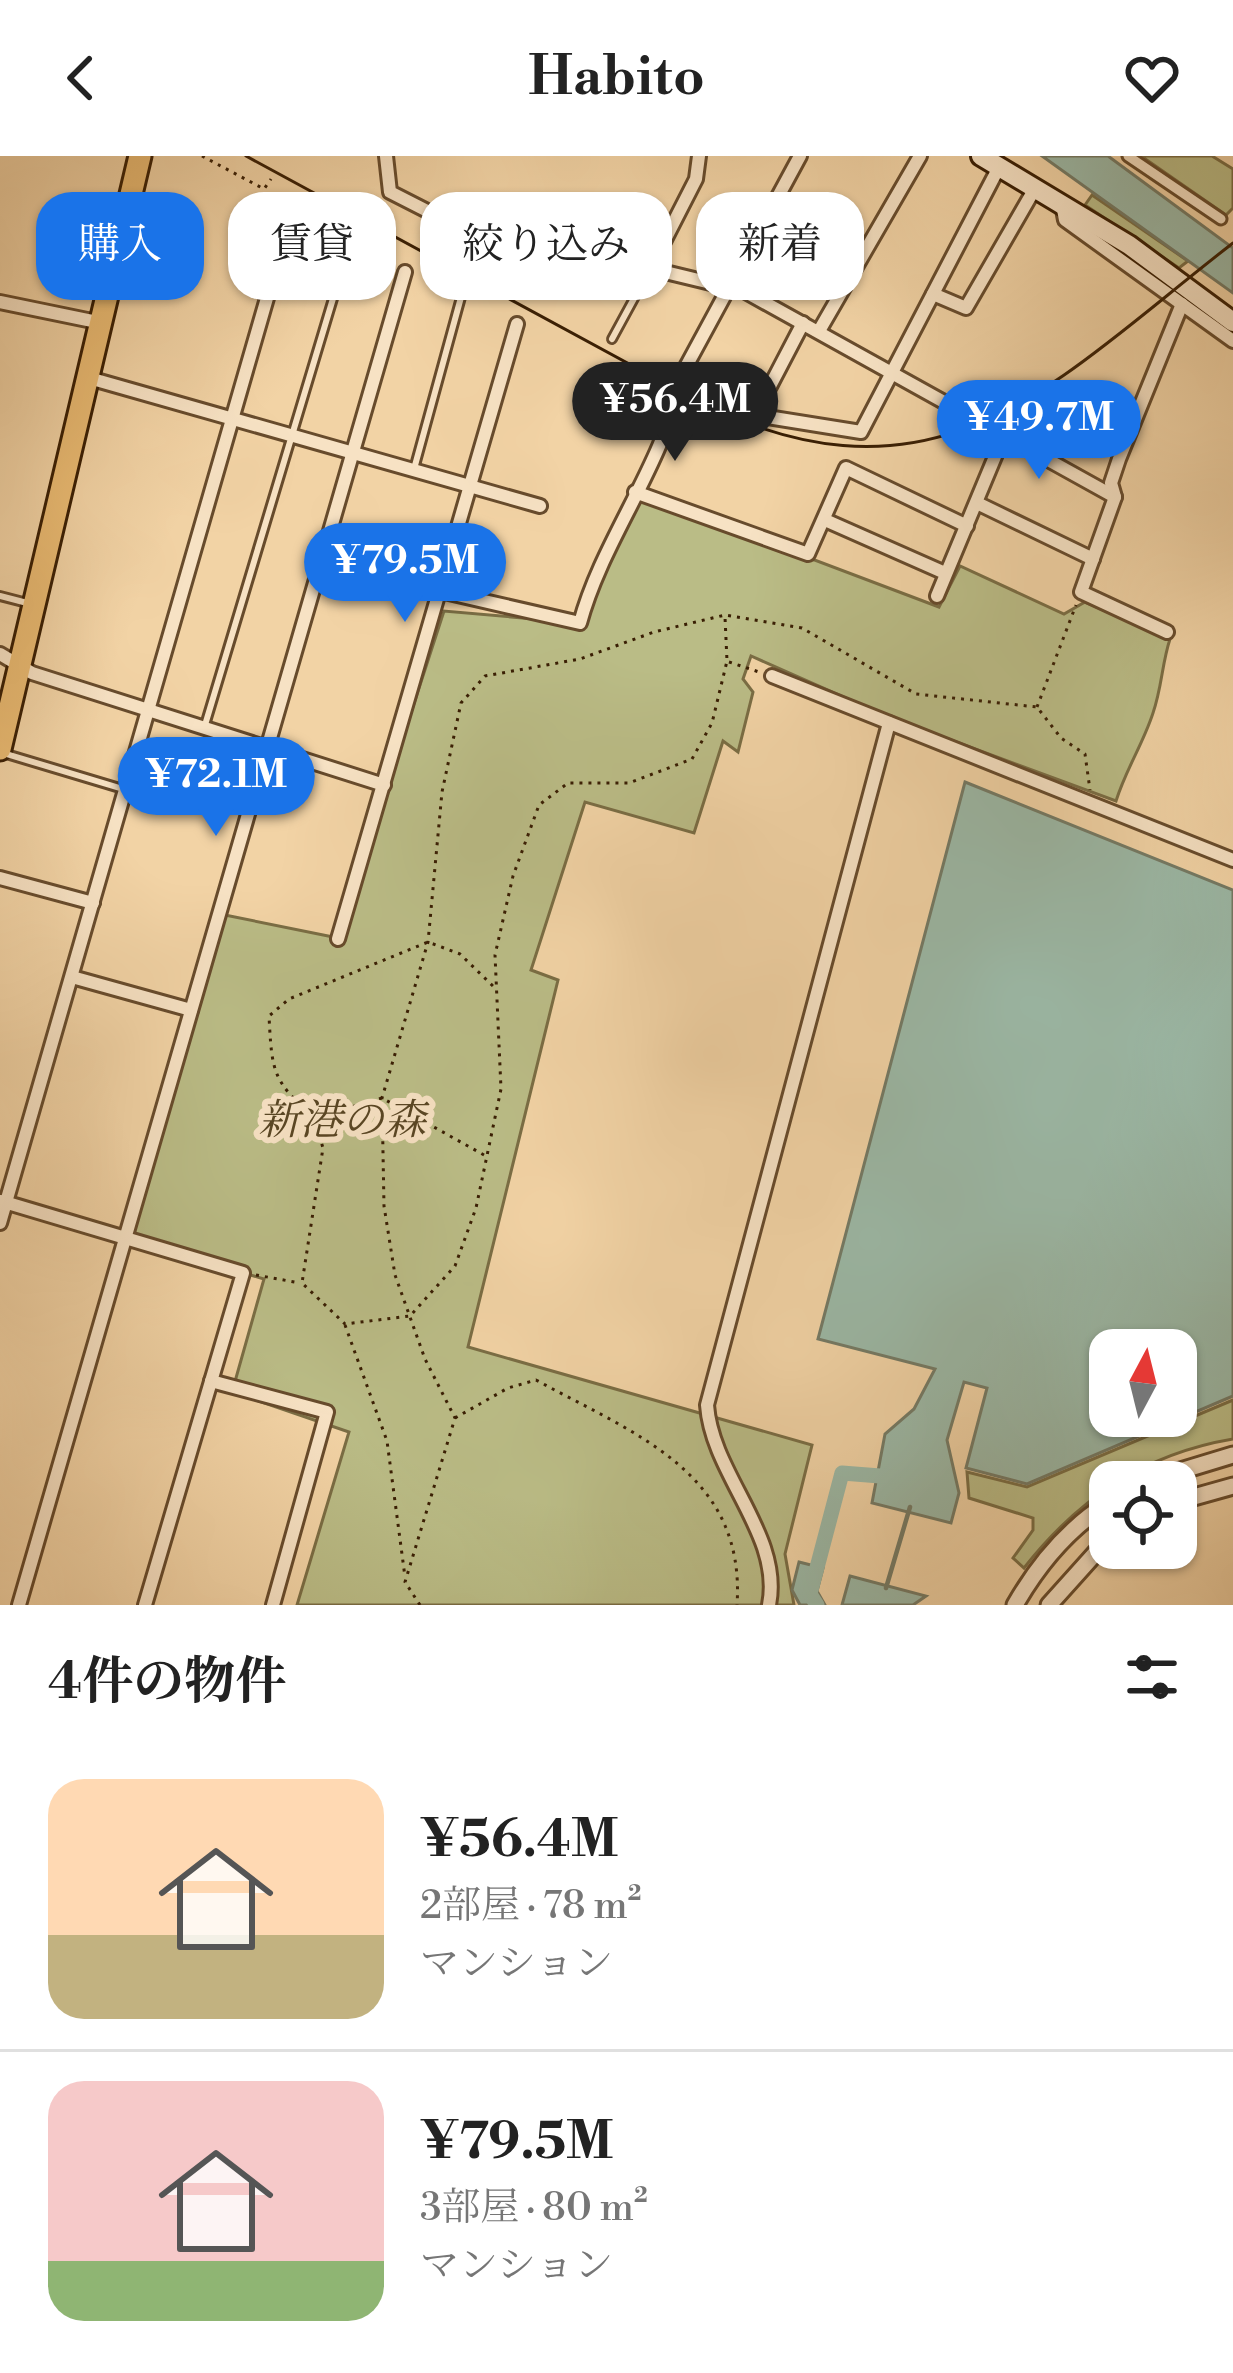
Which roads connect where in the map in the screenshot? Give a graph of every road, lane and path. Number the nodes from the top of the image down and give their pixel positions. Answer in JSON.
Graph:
{"nodes":[{"id":1,"x":140,"y":156,"type":"edge"},
{"id":2,"x":202,"y":156,"type":"edge"},
{"id":3,"x":386,"y":156,"type":"edge"},
{"id":4,"x":699,"y":156,"type":"edge"},
{"id":5,"x":800,"y":156,"type":"edge"},
{"id":6,"x":920,"y":156,"type":"edge"},
{"id":7,"x":981,"y":156,"type":"edge"},
{"id":8,"x":1128,"y":156,"type":"edge"},
{"id":9,"x":998,"y":170,"type":"junction"},
{"id":10,"x":271,"y":179,"type":"dead end"},
{"id":11,"x":1034,"y":190,"type":"junction"},
{"id":12,"x":780,"y":192,"type":"edge"},
{"id":13,"x":1062,"y":204,"type":"junction"},
{"id":14,"x":420,"y":209,"type":"edge"},
{"id":15,"x":1221,"y":218,"type":"dead end"},
{"id":16,"x":672,"y":226,"type":"edge"},
{"id":17,"x":405,"y":272,"type":"dead end"},
{"id":18,"x":933,"y":294,"type":"junction"},
{"id":19,"x":266,"y":300,"type":"edge"},
{"id":20,"x":333,"y":300,"type":"edge"},
{"id":21,"x":460,"y":300,"type":"edge"},
{"id":22,"x":633,"y":300,"type":"edge"},
{"id":23,"x":719,"y":300,"type":"edge"},
{"id":24,"x":754,"y":300,"type":"edge"},
{"id":25,"x":0,"y":302,"type":"edge"},
{"id":26,"x":1182,"y":304,"type":"junction"},
{"id":27,"x":103,"y":322,"type":"junction"},
{"id":28,"x":1233,"y":322,"type":"edge"},
{"id":29,"x":803,"y":323,"type":"junction"},
{"id":30,"x":517,"y":324,"type":"dead end"},
{"id":31,"x":819,"y":331,"type":"junction"},
{"id":32,"x":612,"y":339,"type":"dead end"},
{"id":33,"x":1233,"y":341,"type":"edge"},
{"id":34,"x":892,"y":373,"type":"junction"},
{"id":35,"x":681,"y":376,"type":"junction"},
{"id":36,"x":89,"y":378,"type":"junction"},
{"id":37,"x":755,"y":415,"type":"junction"},
{"id":38,"x":232,"y":419,"type":"junction"},
{"id":39,"x":1004,"y":435,"type":"junction"},
{"id":40,"x":294,"y":437,"type":"junction"},
{"id":41,"x":354,"y":455,"type":"junction"},
{"id":42,"x":412,"y":472,"type":"junction"},
{"id":43,"x":468,"y":485,"type":"junction"},
{"id":44,"x":635,"y":492,"type":"junction"},
{"id":45,"x":1115,"y":496,"type":"junction"},
{"id":46,"x":976,"y":503,"type":"junction"},
{"id":47,"x":540,"y":506,"type":"dead end"},
{"id":48,"x":825,"y":520,"type":"junction"},
{"id":49,"x":967,"y":526,"type":"junction"},
{"id":50,"x":1093,"y":559,"type":"junction"},
{"id":51,"x":946,"y":573,"type":"junction"},
{"id":52,"x":440,"y":591,"type":"junction"},
{"id":53,"x":1082,"y":592,"type":"junction"},
{"id":54,"x":0,"y":596,"type":"edge"},
{"id":55,"x":937,"y":596,"type":"dead end"},
{"id":56,"x":35,"y":605,"type":"junction"},
{"id":57,"x":725,"y":615,"type":"junction"},
{"id":58,"x":1166,"y":632,"type":"dead end"},
{"id":59,"x":0,"y":654,"type":"edge"},
{"id":60,"x":727,"y":662,"type":"junction"},
{"id":61,"x":20,"y":669,"type":"junction"},
{"id":62,"x":772,"y":676,"type":"joint"},
{"id":63,"x":1037,"y":707,"type":"junction"},
{"id":64,"x":148,"y":711,"type":"junction"},
{"id":65,"x":889,"y":723,"type":"junction"},
{"id":66,"x":3,"y":724,"type":"edge"},
{"id":67,"x":204,"y":728,"type":"junction"},
{"id":68,"x":268,"y":749,"type":"junction"},
{"id":69,"x":0,"y":750,"type":"edge"},
{"id":70,"x":384,"y":784,"type":"junction"},
{"id":71,"x":126,"y":790,"type":"junction"},
{"id":72,"x":1092,"y":804,"type":"junction"},
{"id":73,"x":1233,"y":860,"type":"edge"},
{"id":74,"x":0,"y":878,"type":"edge"},
{"id":75,"x":93,"y":904,"type":"junction"},
{"id":76,"x":338,"y":939,"type":"dead end"},
{"id":77,"x":428,"y":942,"type":"junction"},
{"id":78,"x":71,"y":977,"type":"junction"},
{"id":79,"x":496,"y":990,"type":"junction"},
{"id":80,"x":190,"y":1010,"type":"junction"},
{"id":81,"x":382,"y":1098,"type":"junction"},
{"id":82,"x":314,"y":1118,"type":"junction"},
{"id":83,"x":487,"y":1157,"type":"junction"},
{"id":84,"x":3,"y":1202,"type":"edge"},
{"id":85,"x":0,"y":1223,"type":"edge"},
{"id":86,"x":126,"y":1238,"type":"junction"},
{"id":87,"x":243,"y":1273,"type":"junction"},
{"id":88,"x":302,"y":1283,"type":"junction"},
{"id":89,"x":410,"y":1316,"type":"junction"},
{"id":90,"x":345,"y":1324,"type":"junction"},
{"id":91,"x":211,"y":1381,"type":"junction"},
{"id":92,"x":455,"y":1418,"type":"junction"},
{"id":93,"x":1233,"y":1455,"type":"edge"},
{"id":94,"x":1197,"y":1466,"type":"edge"},
{"id":95,"x":1233,"y":1486,"type":"edge"},
{"id":96,"x":1197,"y":1496,"type":"edge"},
{"id":97,"x":1089,"y":1515,"type":"edge"},
{"id":98,"x":1089,"y":1560,"type":"edge"},
{"id":99,"x":405,"y":1582,"type":"junction"},
{"id":100,"x":19,"y":1605,"type":"edge"},
{"id":101,"x":145,"y":1605,"type":"edge"},
{"id":102,"x":273,"y":1605,"type":"edge"},
{"id":103,"x":420,"y":1605,"type":"edge"},
{"id":104,"x":737,"y":1605,"type":"edge"},
{"id":105,"x":769,"y":1605,"type":"edge"},
{"id":106,"x":1015,"y":1605,"type":"edge"},
{"id":107,"x":1048,"y":1605,"type":"edge"}],
"edges":[{"from":1,"to":27,"type":"highway"},
{"from":2,"to":10,"type":"path"},
{"from":3,"to":14,"type":"street"},
{"from":4,"to":16,"type":"street"},
{"from":5,"to":12,"type":"street"},
{"from":6,"to":31,"type":"street"},
{"from":7,"to":9,"type":"main road"},
{"from":8,"to":15,"type":"street"},
{"from":9,"to":11,"type":"main road"},
{"from":9,"to":18,"type":"street"},
{"from":11,"to":13,"type":"main road"},
{"from":11,"to":18,"type":"street"},
{"from":13,"to":26,"type":"street"},
{"from":13,"to":28,"type":"main road"},
{"from":17,"to":41,"type":"street"},
{"from":18,"to":34,"type":"street"},
{"from":19,"to":38,"type":"street"},
{"from":20,"to":40,"type":"lane"},
{"from":21,"to":42,"type":"lane"},
{"from":22,"to":32,"type":"lane"},
{"from":23,"to":35,"type":"street"},
{"from":24,"to":29,"type":"street"},
{"from":25,"to":27,"type":"street"},
{"from":26,"to":33,"type":"street"},
{"from":26,"to":45,"type":"street"},
{"from":27,"to":36,"type":"highway"},
{"from":29,"to":31,"type":"street"},
{"from":29,"to":37,"type":"street"},
{"from":30,"to":43,"type":"street"},
{"from":31,"to":34,"type":"street"},
{"from":34,"to":37,"type":"street"},
{"from":34,"to":39,"type":"street"},
{"from":35,"to":37,"type":"street"},
{"from":35,"to":44,"type":"street"},
{"from":36,"to":38,"type":"street"},
{"from":36,"to":56,"type":"highway"},
{"from":38,"to":40,"type":"street"},
{"from":38,"to":64,"type":"street"},
{"from":39,"to":45,"type":"street"},
{"from":39,"to":46,"type":"street"},
{"from":40,"to":41,"type":"street"},
{"from":40,"to":67,"type":"lane"},
{"from":41,"to":42,"type":"street"},
{"from":41,"to":68,"type":"street"},
{"from":42,"to":43,"type":"street"},
{"from":43,"to":47,"type":"street"},
{"from":43,"to":52,"type":"street"},
{"from":44,"to":48,"type":"street"},
{"from":44,"to":52,"type":"street"},
{"from":45,"to":50,"type":"street"},
{"from":46,"to":49,"type":"street"},
{"from":46,"to":50,"type":"street"},
{"from":48,"to":49,"type":"street"},
{"from":48,"to":51,"type":"street"},
{"from":49,"to":51,"type":"street"},
{"from":50,"to":53,"type":"street"},
{"from":51,"to":55,"type":"street"},
{"from":52,"to":70,"type":"street"},
{"from":53,"to":58,"type":"street"},
{"from":53,"to":63,"type":"path"},
{"from":54,"to":56,"type":"lane"},
{"from":56,"to":61,"type":"highway"},
{"from":57,"to":60,"type":"path"},
{"from":57,"to":63,"type":"path"},
{"from":57,"to":77,"type":"path"},
{"from":59,"to":61,"type":"street"},
{"from":60,"to":62,"type":"path"},
{"from":60,"to":79,"type":"path"},
{"from":61,"to":64,"type":"street"},
{"from":61,"to":66,"type":"highway"},
{"from":62,"to":65,"type":"street"},
{"from":63,"to":72,"type":"path"},
{"from":64,"to":67,"type":"street"},
{"from":64,"to":71,"type":"street"},
{"from":65,"to":72,"type":"street"},
{"from":65,"to":105,"type":"street"},
{"from":66,"to":69,"type":"highway"},
{"from":67,"to":68,"type":"street"},
{"from":68,"to":70,"type":"street"},
{"from":68,"to":80,"type":"street"},
{"from":69,"to":71,"type":"lane"},
{"from":70,"to":76,"type":"street"},
{"from":71,"to":75,"type":"street"},
{"from":72,"to":73,"type":"street"},
{"from":74,"to":75,"type":"street"},
{"from":75,"to":78,"type":"street"},
{"from":77,"to":79,"type":"path"},
{"from":77,"to":81,"type":"path"},
{"from":77,"to":82,"type":"path"},
{"from":78,"to":80,"type":"street"},
{"from":78,"to":84,"type":"street"},
{"from":79,"to":83,"type":"path"},
{"from":80,"to":86,"type":"street"},
{"from":81,"to":82,"type":"path"},
{"from":81,"to":83,"type":"path"},
{"from":81,"to":89,"type":"path"},
{"from":82,"to":88,"type":"path"},
{"from":83,"to":89,"type":"path"},
{"from":84,"to":85,"type":"street"},
{"from":84,"to":86,"type":"street"},
{"from":86,"to":87,"type":"street"},
{"from":86,"to":100,"type":"street"},
{"from":87,"to":88,"type":"path"},
{"from":87,"to":91,"type":"street"},
{"from":88,"to":90,"type":"path"},
{"from":89,"to":90,"type":"path"},
{"from":89,"to":92,"type":"path"},
{"from":90,"to":99,"type":"path"},
{"from":91,"to":101,"type":"street"},
{"from":91,"to":102,"type":"street"},
{"from":92,"to":99,"type":"path"},
{"from":92,"to":104,"type":"path"},
{"from":93,"to":94,"type":"street"},
{"from":95,"to":96,"type":"street"},
{"from":97,"to":106,"type":"street"},
{"from":98,"to":107,"type":"street"},
{"from":99,"to":103,"type":"path"}]}
